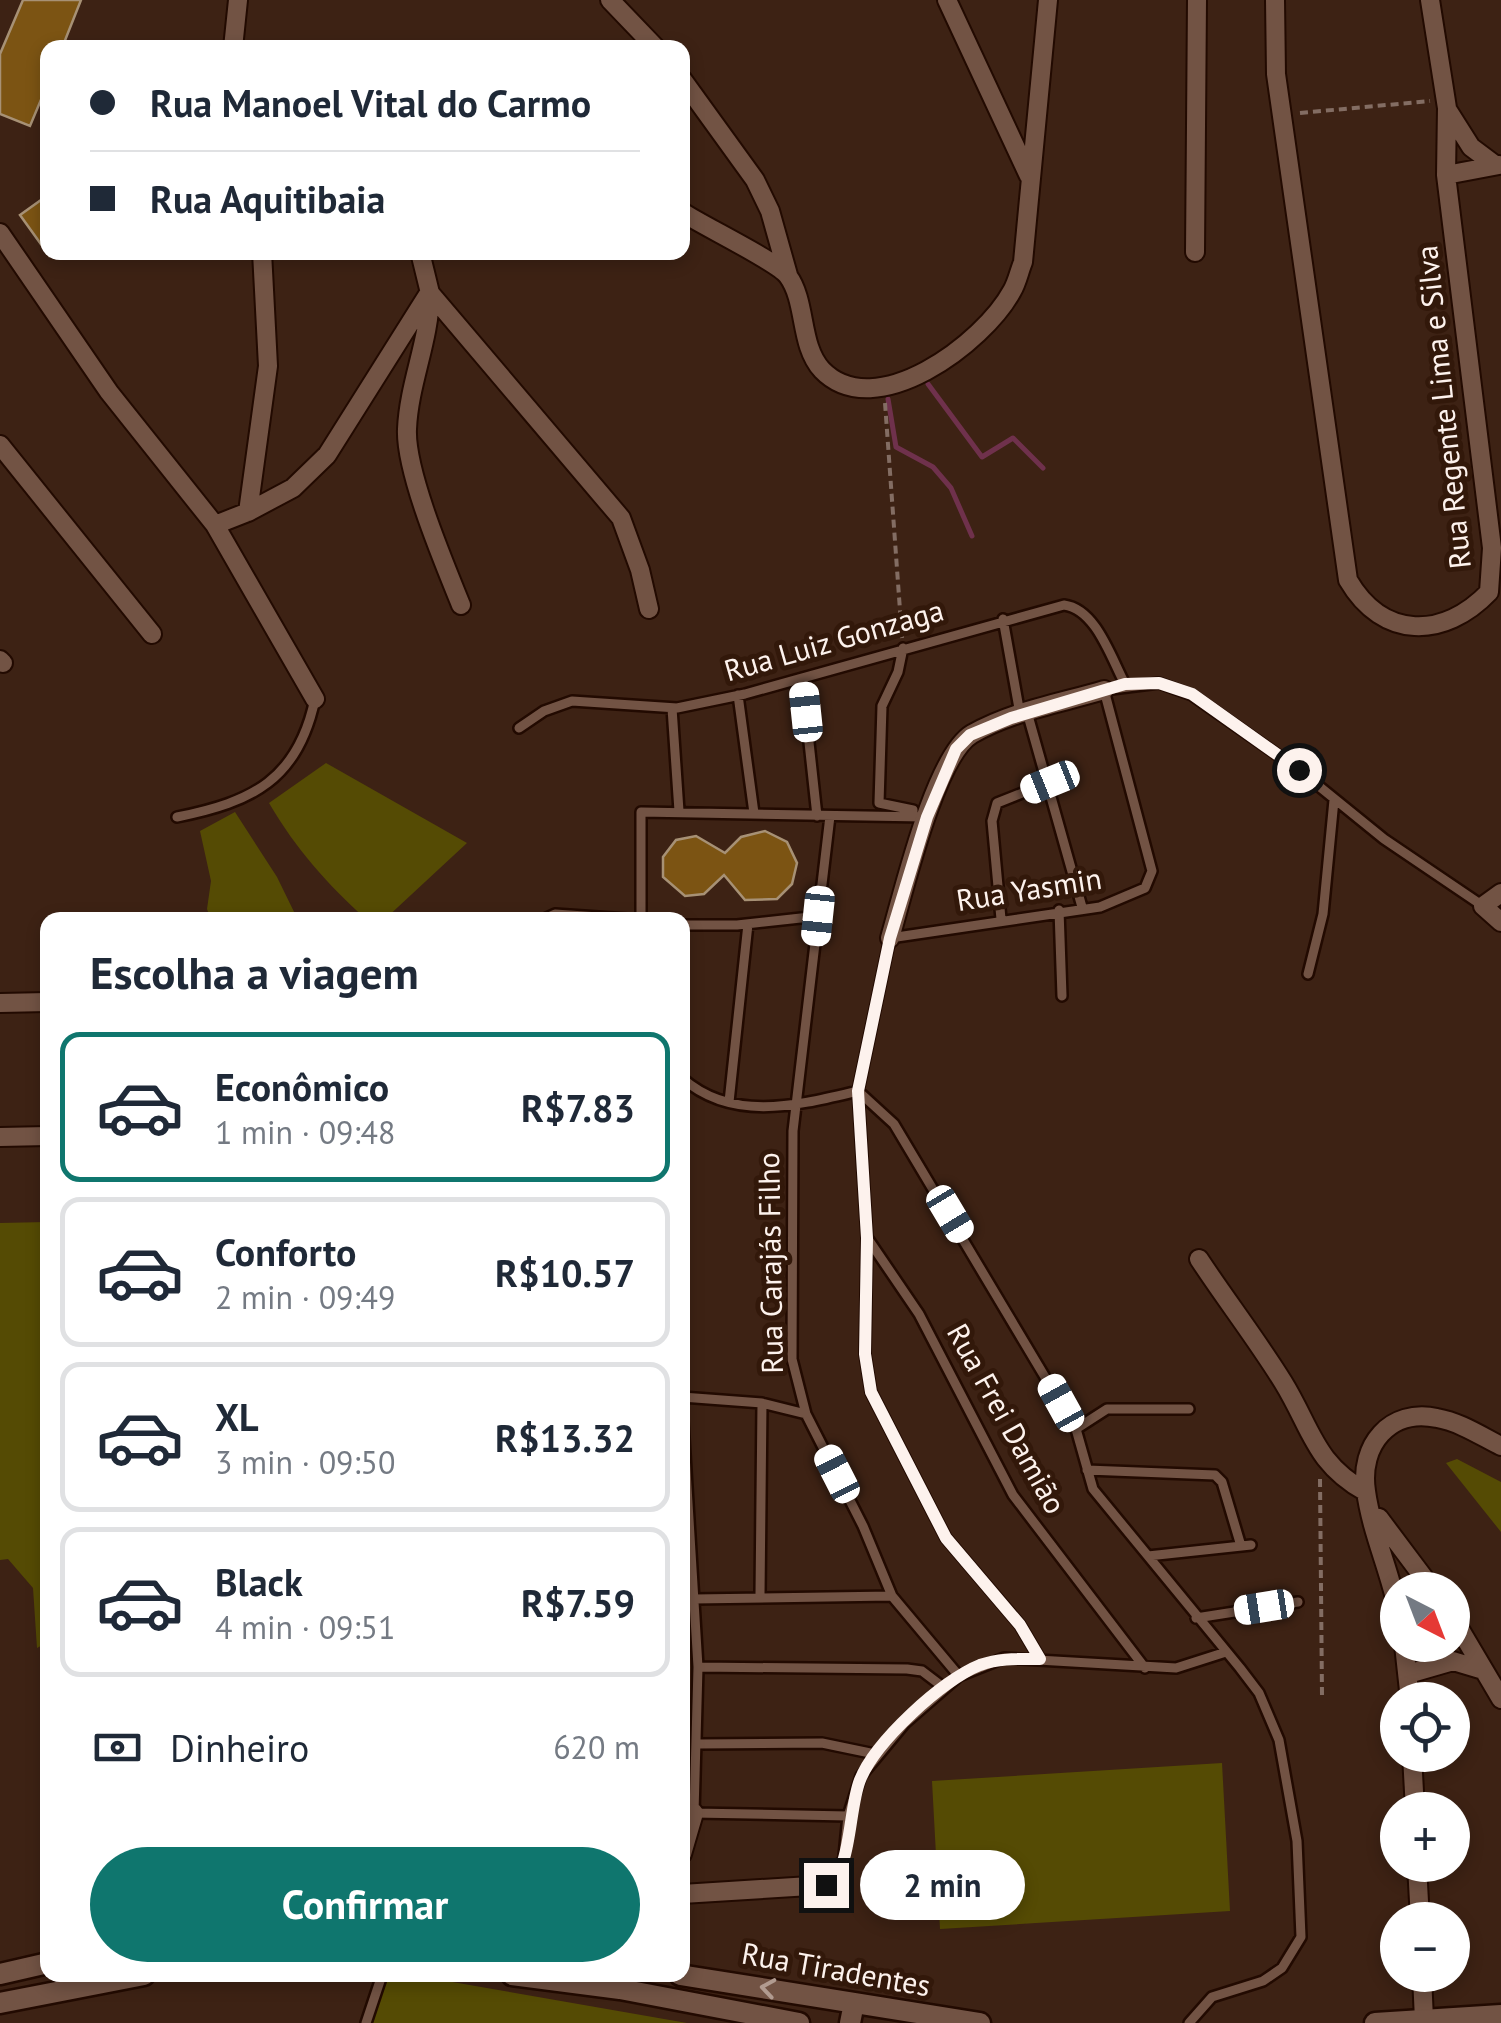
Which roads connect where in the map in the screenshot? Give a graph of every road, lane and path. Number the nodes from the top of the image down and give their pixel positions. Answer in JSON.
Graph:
{"nodes":[{"id":1,"x":238,"y":0,"type":"edge"},
{"id":2,"x":610,"y":0,"type":"edge"},
{"id":3,"x":947,"y":0,"type":"edge"},
{"id":4,"x":1048,"y":0,"type":"edge"},
{"id":5,"x":1197,"y":0,"type":"edge"},
{"id":6,"x":1275,"y":0,"type":"edge"},
{"id":7,"x":1430,"y":0,"type":"edge"},
{"id":8,"x":234,"y":40,"type":"edge"},
{"id":9,"x":648,"y":40,"type":"edge"},
{"id":10,"x":690,"y":90,"type":"edge"},
{"id":11,"x":1446,"y":104,"type":"junction"},
{"id":12,"x":1282,"y":115,"type":"junction"},
{"id":13,"x":1498,"y":165,"type":"edge"},
{"id":14,"x":1446,"y":175,"type":"junction"},
{"id":15,"x":1030,"y":176,"type":"junction"},
{"id":16,"x":690,"y":217,"type":"edge"},
{"id":17,"x":0,"y":234,"type":"edge"},
{"id":18,"x":1194,"y":252,"type":"dead end"},
{"id":19,"x":262,"y":260,"type":"edge"},
{"id":20,"x":422,"y":260,"type":"edge"},
{"id":21,"x":788,"y":275,"type":"junction"},
{"id":22,"x":430,"y":292,"type":"junction"},
{"id":23,"x":884,"y":388,"type":"junction"},
{"id":24,"x":0,"y":445,"type":"edge"},
{"id":25,"x":248,"y":512,"type":"junction"},
{"id":26,"x":215,"y":524,"type":"junction"},
{"id":27,"x":461,"y":605,"type":"dead end"},
{"id":28,"x":648,"y":608,"type":"dead end"},
{"id":29,"x":1003,"y":619,"type":"junction"},
{"id":30,"x":152,"y":634,"type":"dead end"},
{"id":31,"x":903,"y":648,"type":"junction"},
{"id":32,"x":802,"y":678,"type":"junction"},
{"id":33,"x":1125,"y":684,"type":"junction"},
{"id":34,"x":1104,"y":690,"type":"junction"},
{"id":35,"x":738,"y":696,"type":"junction"},
{"id":36,"x":315,"y":699,"type":"joint"},
{"id":37,"x":672,"y":708,"type":"junction"},
{"id":38,"x":1024,"y":713,"type":"junction"},
{"id":39,"x":519,"y":728,"type":"dead end"},
{"id":40,"x":1050,"y":782,"type":"junction"},
{"id":41,"x":1334,"y":800,"type":"junction"},
{"id":42,"x":679,"y":810,"type":"junction"},
{"id":43,"x":754,"y":813,"type":"junction"},
{"id":44,"x":818,"y":816,"type":"junction"},
{"id":45,"x":830,"y":816,"type":"junction"},
{"id":46,"x":920,"y":817,"type":"junction"},
{"id":47,"x":177,"y":818,"type":"dead end"},
{"id":48,"x":1501,"y":893,"type":"edge"},
{"id":49,"x":1483,"y":906,"type":"junction"},
{"id":50,"x":1082,"y":907,"type":"junction"},
{"id":51,"x":1059,"y":910,"type":"junction"},
{"id":52,"x":641,"y":912,"type":"edge"},
{"id":53,"x":818,"y":916,"type":"junction"},
{"id":54,"x":1001,"y":919,"type":"junction"},
{"id":55,"x":1501,"y":922,"type":"edge"},
{"id":56,"x":748,"y":924,"type":"junction"},
{"id":57,"x":690,"y":925,"type":"edge"},
{"id":58,"x":890,"y":938,"type":"junction"},
{"id":59,"x":1308,"y":974,"type":"dead end"},
{"id":60,"x":1062,"y":996,"type":"dead end"},
{"id":61,"x":40,"y":1002,"type":"edge"},
{"id":62,"x":0,"y":1004,"type":"edge"},
{"id":63,"x":690,"y":1084,"type":"edge"},
{"id":64,"x":858,"y":1091,"type":"junction"},
{"id":65,"x":728,"y":1102,"type":"junction"},
{"id":66,"x":797,"y":1105,"type":"junction"},
{"id":67,"x":40,"y":1136,"type":"edge"},
{"id":68,"x":0,"y":1138,"type":"edge"},
{"id":69,"x":867,"y":1238,"type":"junction"},
{"id":70,"x":1199,"y":1259,"type":"dead end"},
{"id":71,"x":690,"y":1398,"type":"edge"},
{"id":72,"x":762,"y":1403,"type":"junction"},
{"id":73,"x":1188,"y":1409,"type":"dead end"},
{"id":74,"x":806,"y":1414,"type":"junction"},
{"id":75,"x":1076,"y":1429,"type":"junction"},
{"id":76,"x":1501,"y":1446,"type":"edge"},
{"id":77,"x":1320,"y":1455,"type":"junction"},
{"id":78,"x":1087,"y":1470,"type":"junction"},
{"id":79,"x":1366,"y":1492,"type":"junction"},
{"id":80,"x":1378,"y":1521,"type":"junction"},
{"id":81,"x":690,"y":1534,"type":"edge"},
{"id":82,"x":1148,"y":1556,"type":"junction"},
{"id":83,"x":1389,"y":1572,"type":"edge"},
{"id":84,"x":1419,"y":1572,"type":"edge"},
{"id":85,"x":760,"y":1595,"type":"junction"},
{"id":86,"x":892,"y":1596,"type":"junction"},
{"id":87,"x":694,"y":1599,"type":"junction"},
{"id":88,"x":1298,"y":1602,"type":"dead end"},
{"id":89,"x":1196,"y":1618,"type":"junction"},
{"id":90,"x":1470,"y":1647,"type":"edge"},
{"id":91,"x":1226,"y":1652,"type":"junction"},
{"id":92,"x":1040,"y":1659,"type":"junction"},
{"id":93,"x":1406,"y":1662,"type":"edge"},
{"id":94,"x":698,"y":1667,"type":"junction"},
{"id":95,"x":1145,"y":1668,"type":"junction"},
{"id":96,"x":1483,"y":1670,"type":"junction"},
{"id":97,"x":1408,"y":1674,"type":"junction"},
{"id":98,"x":958,"y":1676,"type":"junction"},
{"id":99,"x":1409,"y":1682,"type":"edge"},
{"id":100,"x":943,"y":1686,"type":"junction"},
{"id":101,"x":1322,"y":1695,"type":"dead end"},
{"id":102,"x":1501,"y":1699,"type":"edge"},
{"id":103,"x":698,"y":1744,"type":"junction"},
{"id":104,"x":875,"y":1754,"type":"junction"},
{"id":105,"x":694,"y":1813,"type":"junction"},
{"id":106,"x":848,"y":1816,"type":"junction"},
{"id":107,"x":690,"y":1827,"type":"edge"},
{"id":108,"x":843,"y":1866,"type":"joint"},
{"id":109,"x":690,"y":1894,"type":"edge"},
{"id":110,"x":40,"y":1965,"type":"edge"},
{"id":111,"x":0,"y":1974,"type":"edge"},
{"id":112,"x":690,"y":1977,"type":"edge"},
{"id":113,"x":108,"y":1982,"type":"edge"},
{"id":114,"x":380,"y":1982,"type":"edge"},
{"id":115,"x":560,"y":1982,"type":"edge"},
{"id":116,"x":671,"y":1982,"type":"edge"},
{"id":117,"x":1423,"y":1992,"type":"edge"},
{"id":118,"x":669,"y":1998,"type":"junction"},
{"id":119,"x":0,"y":2003,"type":"edge"},
{"id":120,"x":852,"y":2013,"type":"edge"},
{"id":121,"x":1501,"y":2015,"type":"edge"},
{"id":122,"x":1424,"y":2020,"type":"junction"},
{"id":123,"x":366,"y":2023,"type":"edge"},
{"id":124,"x":799,"y":2023,"type":"edge"},
{"id":125,"x":969,"y":2023,"type":"edge"},
{"id":126,"x":980,"y":2023,"type":"edge"},
{"id":127,"x":1189,"y":2023,"type":"edge"},
{"id":128,"x":1375,"y":2023,"type":"edge"}],
"edges":[{"from":1,"to":8,"type":"street"},
{"from":2,"to":9,"type":"street"},
{"from":3,"to":15,"type":"street"},
{"from":4,"to":15,"type":"street"},
{"from":5,"to":18,"type":"street"},
{"from":6,"to":12,"type":"street","name":"Rua Regente Lima e Silva"},
{"from":7,"to":11,"type":"street","name":"Rua Regente Lima e Silva"},
{"from":10,"to":21,"type":"street"},
{"from":11,"to":12,"type":"path"},
{"from":11,"to":13,"type":"street"},
{"from":11,"to":14,"type":"street","name":"Rua Regente Lima e Silva"},
{"from":12,"to":14,"type":"street","name":"Rua Regente Lima e Silva"},
{"from":13,"to":14,"type":"street"},
{"from":15,"to":23,"type":"street"},
{"from":16,"to":21,"type":"street"},
{"from":17,"to":26,"type":"street"},
{"from":19,"to":25,"type":"street"},
{"from":20,"to":22,"type":"street"},
{"from":21,"to":23,"type":"street"},
{"from":22,"to":25,"type":"street"},
{"from":22,"to":27,"type":"street"},
{"from":22,"to":28,"type":"street"},
{"from":23,"to":31,"type":"path"},
{"from":24,"to":30,"type":"street"},
{"from":25,"to":26,"type":"street"},
{"from":26,"to":36,"type":"street"},
{"from":29,"to":31,"type":"lane","name":"Rua Luiz Gonzaga"},
{"from":29,"to":33,"type":"lane","name":"Rua Luiz Gonzaga"},
{"from":29,"to":38,"type":"lane"},
{"from":31,"to":32,"type":"lane","name":"Rua Luiz Gonzaga"},
{"from":31,"to":46,"type":"lane"},
{"from":32,"to":35,"type":"lane","name":"Rua Luiz Gonzaga"},
{"from":32,"to":44,"type":"lane"},
{"from":33,"to":34,"type":"lane"},
{"from":33,"to":41,"type":"lane"},
{"from":34,"to":38,"type":"street"},
{"from":34,"to":50,"type":"lane","name":"Rua Yasmin"},
{"from":35,"to":37,"type":"lane","name":"Rua Luiz Gonzaga"},
{"from":35,"to":43,"type":"lane"},
{"from":36,"to":47,"type":"lane"},
{"from":37,"to":39,"type":"lane","name":"Rua Luiz Gonzaga"},
{"from":37,"to":42,"type":"lane"},
{"from":38,"to":40,"type":"lane"},
{"from":38,"to":46,"type":"street"},
{"from":40,"to":50,"type":"lane"},
{"from":40,"to":54,"type":"lane"},
{"from":41,"to":49,"type":"lane"},
{"from":41,"to":59,"type":"lane"},
{"from":42,"to":43,"type":"lane"},
{"from":42,"to":52,"type":"lane"},
{"from":43,"to":44,"type":"lane"},
{"from":44,"to":45,"type":"lane"},
{"from":45,"to":46,"type":"lane"},
{"from":45,"to":53,"type":"lane","name":"Rua Carajás Filho"},
{"from":46,"to":58,"type":"street"},
{"from":48,"to":49,"type":"street"},
{"from":49,"to":55,"type":"street"},
{"from":50,"to":51,"type":"lane","name":"Rua Yasmin"},
{"from":51,"to":54,"type":"lane","name":"Rua Yasmin"},
{"from":51,"to":60,"type":"lane"},
{"from":53,"to":56,"type":"lane"},
{"from":53,"to":66,"type":"lane","name":"Rua Carajás Filho"},
{"from":54,"to":58,"type":"lane","name":"Rua Yasmin"},
{"from":56,"to":57,"type":"lane"},
{"from":56,"to":65,"type":"lane"},
{"from":58,"to":64,"type":"lane"},
{"from":61,"to":62,"type":"street"},
{"from":63,"to":65,"type":"lane"},
{"from":64,"to":66,"type":"lane"},
{"from":64,"to":69,"type":"lane"},
{"from":64,"to":75,"type":"lane"},
{"from":65,"to":66,"type":"lane"},
{"from":66,"to":74,"type":"lane","name":"Rua Carajás Filho"},
{"from":67,"to":68,"type":"street"},
{"from":69,"to":92,"type":"lane"},
{"from":69,"to":95,"type":"lane","name":"Rua Frei Damião"},
{"from":70,"to":77,"type":"street"},
{"from":71,"to":72,"type":"lane"},
{"from":72,"to":74,"type":"lane"},
{"from":72,"to":85,"type":"lane"},
{"from":73,"to":75,"type":"lane"},
{"from":74,"to":86,"type":"lane","name":"Rua Carajás Filho"},
{"from":75,"to":78,"type":"lane"},
{"from":76,"to":79,"type":"street"},
{"from":77,"to":79,"type":"street"},
{"from":77,"to":101,"type":"path"},
{"from":78,"to":82,"type":"lane"},
{"from":78,"to":82,"type":"lane"},
{"from":79,"to":80,"type":"street"},
{"from":80,"to":83,"type":"street"},
{"from":80,"to":84,"type":"street"},
{"from":81,"to":87,"type":"lane"},
{"from":82,"to":89,"type":"lane"},
{"from":85,"to":86,"type":"lane"},
{"from":85,"to":87,"type":"lane"},
{"from":86,"to":98,"type":"lane","name":"Rua Carajás Filho"},
{"from":87,"to":94,"type":"lane"},
{"from":88,"to":89,"type":"lane"},
{"from":89,"to":91,"type":"lane"},
{"from":90,"to":96,"type":"street"},
{"from":91,"to":95,"type":"lane"},
{"from":91,"to":127,"type":"lane"},
{"from":92,"to":95,"type":"lane"},
{"from":92,"to":98,"type":"lane"},
{"from":93,"to":97,"type":"street"},
{"from":94,"to":100,"type":"lane"},
{"from":94,"to":103,"type":"lane"},
{"from":96,"to":97,"type":"street"},
{"from":96,"to":102,"type":"street"},
{"from":97,"to":99,"type":"street"},
{"from":98,"to":100,"type":"lane"},
{"from":100,"to":104,"type":"lane"},
{"from":103,"to":104,"type":"lane"},
{"from":103,"to":105,"type":"lane"},
{"from":104,"to":106,"type":"lane"},
{"from":105,"to":106,"type":"lane"},
{"from":105,"to":107,"type":"street"},
{"from":106,"to":108,"type":"lane"},
{"from":108,"to":109,"type":"street"},
{"from":110,"to":111,"type":"street"},
{"from":120,"to":112,"type":"street","name":"Rua Tiradentes","one_way":true},
{"from":113,"to":119,"type":"street"},
{"from":114,"to":123,"type":"lane"},
{"from":115,"to":118,"type":"street","name":"Rua Tiradentes"},
{"from":116,"to":118,"type":"street"},
{"from":117,"to":122,"type":"street"},
{"from":118,"to":124,"type":"street","name":"Rua Tiradentes"},
{"from":120,"to":125,"type":"street","name":"Rua Tiradentes"},
{"from":121,"to":122,"type":"street"},
{"from":122,"to":128,"type":"street"},
{"from":125,"to":126,"type":"street","name":"Rua Tiradentes"}]}
